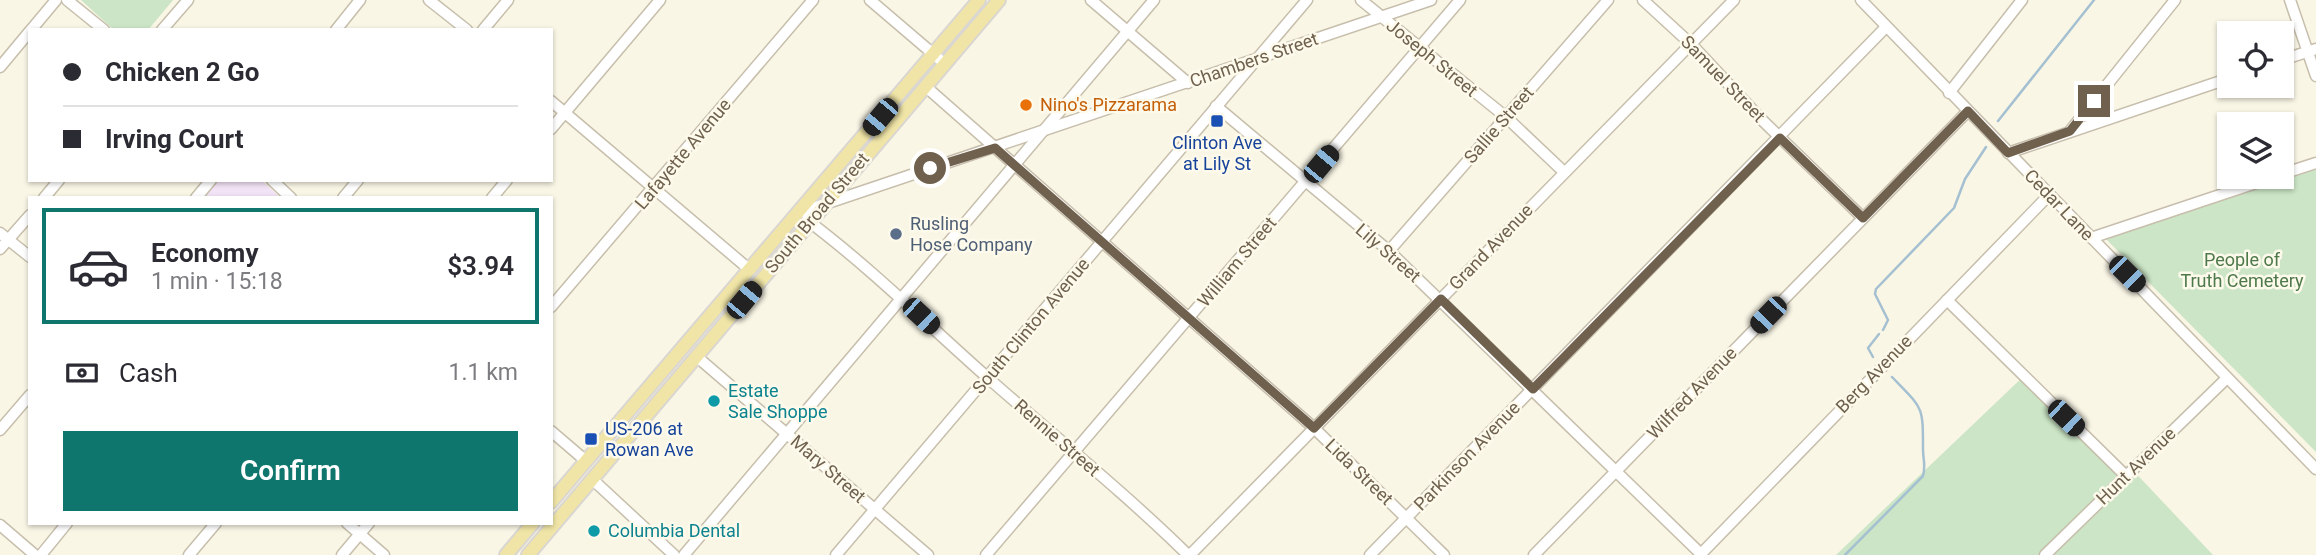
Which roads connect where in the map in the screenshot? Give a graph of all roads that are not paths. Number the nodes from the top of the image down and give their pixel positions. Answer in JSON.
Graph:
{"nodes":[{"id":1,"x":56,"y":0,"type":"edge"},
{"id":2,"x":67,"y":0,"type":"edge"},
{"id":3,"x":188,"y":0,"type":"edge"},
{"id":4,"x":360,"y":0,"type":"edge"},
{"id":5,"x":429,"y":0,"type":"edge"},
{"id":6,"x":508,"y":0,"type":"edge"},
{"id":7,"x":660,"y":0,"type":"edge"},
{"id":8,"x":813,"y":0,"type":"edge"},
{"id":9,"x":870,"y":0,"type":"edge"},
{"id":10,"x":979,"y":0,"type":"edge"},
{"id":11,"x":999,"y":0,"type":"edge"},
{"id":12,"x":1091,"y":0,"type":"edge"},
{"id":13,"x":1154,"y":0,"type":"edge"},
{"id":14,"x":1307,"y":0,"type":"edge"},
{"id":15,"x":1361,"y":0,"type":"edge"},
{"id":16,"x":1431,"y":0,"type":"edge"},
{"id":17,"x":1460,"y":0,"type":"edge"},
{"id":18,"x":1608,"y":0,"type":"edge"},
{"id":19,"x":1643,"y":0,"type":"edge"},
{"id":20,"x":1734,"y":0,"type":"edge"},
{"id":21,"x":1861,"y":0,"type":"edge"},
{"id":22,"x":2022,"y":0,"type":"edge"},
{"id":23,"x":2175,"y":0,"type":"edge"},
{"id":24,"x":2290,"y":0,"type":"edge"},
{"id":25,"x":1381,"y":17,"type":"junction"},
{"id":26,"x":1886,"y":27,"type":"junction"},
{"id":27,"x":33,"y":28,"type":"edge"},
{"id":28,"x":102,"y":28,"type":"edge"},
{"id":29,"x":164,"y":28,"type":"edge"},
{"id":30,"x":338,"y":28,"type":"edge"},
{"id":31,"x":464,"y":28,"type":"edge"},
{"id":32,"x":485,"y":28,"type":"edge"},
{"id":33,"x":1127,"y":32,"type":"junction"},
{"id":34,"x":28,"y":33,"type":"edge"},
{"id":35,"x":1692,"y":45,"type":"junction"},
{"id":36,"x":1419,"y":49,"type":"junction"},
{"id":37,"x":2312,"y":50,"type":"edge"},
{"id":38,"x":933,"y":54,"type":"junction"},
{"id":39,"x":2294,"y":56,"type":"edge"},
{"id":40,"x":1256,"y":60,"type":"junction"},
{"id":41,"x":945,"y":64,"type":"junction"},
{"id":42,"x":0,"y":67,"type":"edge"},
{"id":43,"x":2316,"y":76,"type":"edge"},
{"id":44,"x":2217,"y":82,"type":"edge"},
{"id":45,"x":1188,"y":83,"type":"junction"},
{"id":46,"x":925,"y":86,"type":"junction"},
{"id":47,"x":1949,"y":93,"type":"junction"},
{"id":48,"x":553,"y":103,"type":"edge"},
{"id":49,"x":1216,"y":106,"type":"junction"},
{"id":50,"x":1968,"y":111,"type":"junction"},
{"id":51,"x":565,"y":113,"type":"junction"},
{"id":52,"x":1506,"y":117,"type":"junction"},
{"id":53,"x":553,"y":127,"type":"edge"},
{"id":54,"x":2070,"y":131,"type":"junction"},
{"id":55,"x":1042,"y":132,"type":"junction"},
{"id":56,"x":1780,"y":138,"type":"junction"},
{"id":57,"x":995,"y":148,"type":"junction"},
{"id":58,"x":2008,"y":153,"type":"junction"},
{"id":59,"x":2316,"y":163,"type":"edge"},
{"id":60,"x":1014,"y":164,"type":"junction"},
{"id":61,"x":2294,"y":170,"type":"edge"},
{"id":62,"x":1564,"y":172,"type":"junction"},
{"id":63,"x":57,"y":182,"type":"edge"},
{"id":64,"x":209,"y":182,"type":"edge"},
{"id":65,"x":274,"y":182,"type":"edge"},
{"id":66,"x":356,"y":182,"type":"edge"},
{"id":67,"x":505,"y":182,"type":"edge"},
{"id":68,"x":1305,"y":183,"type":"junction"},
{"id":69,"x":654,"y":188,"type":"junction"},
{"id":70,"x":2238,"y":189,"type":"edge"},
{"id":71,"x":2049,"y":195,"type":"junction"},
{"id":72,"x":46,"y":196,"type":"edge"},
{"id":73,"x":199,"y":196,"type":"edge"},
{"id":74,"x":289,"y":196,"type":"edge"},
{"id":75,"x":345,"y":196,"type":"edge"},
{"id":76,"x":494,"y":196,"type":"edge"},
{"id":77,"x":824,"y":206,"type":"junction"},
{"id":78,"x":798,"y":213,"type":"junction"},
{"id":79,"x":28,"y":217,"type":"edge"},
{"id":80,"x":1863,"y":218,"type":"junction"},
{"id":81,"x":810,"y":222,"type":"junction"},
{"id":82,"x":779,"y":234,"type":"junction"},
{"id":83,"x":4,"y":237,"type":"edge"},
{"id":84,"x":2091,"y":238,"type":"junction"},
{"id":85,"x":1102,"y":242,"type":"junction"},
{"id":86,"x":791,"y":244,"type":"junction"},
{"id":87,"x":0,"y":249,"type":"edge"},
{"id":88,"x":1389,"y":251,"type":"junction"},
{"id":89,"x":28,"y":255,"type":"edge"},
{"id":90,"x":750,"y":270,"type":"junction"},
{"id":91,"x":902,"y":298,"type":"junction"},
{"id":92,"x":1441,"y":299,"type":"junction"},
{"id":93,"x":1947,"y":300,"type":"junction"},
{"id":94,"x":553,"y":305,"type":"edge"},
{"id":95,"x":1189,"y":318,"type":"junction"},
{"id":96,"x":696,"y":356,"type":"junction"},
{"id":97,"x":987,"y":377,"type":"junction"},
{"id":98,"x":2227,"y":377,"type":"junction"},
{"id":99,"x":1533,"y":389,"type":"junction"},
{"id":100,"x":28,"y":397,"type":"edge"},
{"id":101,"x":1314,"y":428,"type":"junction"},
{"id":102,"x":0,"y":430,"type":"edge"},
{"id":103,"x":553,"y":433,"type":"edge"},
{"id":104,"x":786,"y":433,"type":"junction"},
{"id":105,"x":1074,"y":452,"type":"junction"},
{"id":106,"x":586,"y":461,"type":"junction"},
{"id":107,"x":2316,"y":469,"type":"edge"},
{"id":108,"x":1617,"y":471,"type":"junction"},
{"id":109,"x":2126,"y":476,"type":"junction"},
{"id":110,"x":592,"y":479,"type":"junction"},
{"id":111,"x":553,"y":500,"type":"edge"},
{"id":112,"x":875,"y":509,"type":"junction"},
{"id":113,"x":1407,"y":518,"type":"junction"},
{"id":114,"x":0,"y":525,"type":"edge"},
{"id":115,"x":65,"y":525,"type":"edge"},
{"id":116,"x":214,"y":525,"type":"edge"},
{"id":117,"x":348,"y":525,"type":"edge"},
{"id":118,"x":367,"y":525,"type":"edge"},
{"id":119,"x":531,"y":525,"type":"edge"},
{"id":120,"x":359,"y":534,"type":"junction"},
{"id":121,"x":38,"y":555,"type":"edge"},
{"id":122,"x":189,"y":555,"type":"edge"},
{"id":123,"x":342,"y":555,"type":"edge"},
{"id":124,"x":384,"y":555,"type":"edge"},
{"id":125,"x":506,"y":555,"type":"edge"},
{"id":126,"x":528,"y":555,"type":"edge"},
{"id":127,"x":674,"y":555,"type":"edge"},
{"id":128,"x":684,"y":555,"type":"edge"},
{"id":129,"x":836,"y":555,"type":"edge"},
{"id":130,"x":928,"y":555,"type":"edge"},
{"id":131,"x":986,"y":555,"type":"edge"},
{"id":132,"x":1189,"y":555,"type":"edge"},
{"id":133,"x":1370,"y":555,"type":"edge"},
{"id":134,"x":1444,"y":555,"type":"edge"},
{"id":135,"x":1534,"y":555,"type":"edge"},
{"id":136,"x":1701,"y":555,"type":"edge"},
{"id":137,"x":2045,"y":555,"type":"edge"}],
"edges":[{"from":1,"to":27,"type":"street"},
{"from":2,"to":28,"type":"street"},
{"from":3,"to":29,"type":"street"},
{"from":4,"to":30,"type":"street"},
{"from":5,"to":31,"type":"street"},
{"from":6,"to":32,"type":"street"},
{"from":7,"to":51,"type":"street"},
{"from":8,"to":69,"type":"street","name":"Lafayette Avenue"},
{"from":9,"to":38,"type":"street"},
{"from":10,"to":38,"type":"main road","name":"South Broad Street"},
{"from":11,"to":41,"type":"main road","name":"South Broad Street"},
{"from":12,"to":33,"type":"street"},
{"from":13,"to":33,"type":"street"},
{"from":14,"to":40,"type":"street","name":"South Clinton Avenue"},
{"from":15,"to":25,"type":"street","name":"Joseph Street"},
{"from":16,"to":25,"type":"street","name":"Chambers Street"},
{"from":17,"to":36,"type":"street","name":"William Street"},
{"from":18,"to":52,"type":"street","name":"Sallie Street"},
{"from":19,"to":35,"type":"street","name":"Samuel Street"},
{"from":20,"to":35,"type":"street","name":"Grand Avenue"},
{"from":21,"to":26,"type":"street","name":"Cedar Lane"},
{"from":22,"to":47,"type":"street"},
{"from":23,"to":54,"type":"street"},
{"from":24,"to":37,"type":"street"},
{"from":25,"to":36,"type":"street","name":"Joseph Street"},
{"from":25,"to":40,"type":"street","name":"Chambers Street"},
{"from":26,"to":47,"type":"street","name":"Cedar Lane"},
{"from":26,"to":56,"type":"street","name":"Parkinson Avenue"},
{"from":33,"to":45,"type":"street"},
{"from":33,"to":55,"type":"street"},
{"from":34,"to":42,"type":"street"},
{"from":35,"to":56,"type":"street","name":"Samuel Street"},
{"from":35,"to":62,"type":"street","name":"Grand Avenue"},
{"from":36,"to":52,"type":"street","name":"Joseph Street"},
{"from":36,"to":68,"type":"street","name":"William Street"},
{"from":37,"to":39,"type":"street"},
{"from":37,"to":43,"type":"street"},
{"from":38,"to":41,"type":"street"},
{"from":38,"to":78,"type":"main road","name":"South Broad Street"},
{"from":40,"to":45,"type":"street","name":"Chambers Street"},
{"from":40,"to":49,"type":"street","name":"South Clinton Avenue"},
{"from":41,"to":46,"type":"main road","name":"South Broad Street"},
{"from":44,"to":54,"type":"street"},
{"from":45,"to":55,"type":"street","name":"Chambers Street"},
{"from":46,"to":57,"type":"street","name":"Lida Street"},
{"from":46,"to":77,"type":"main road","name":"South Broad Street"},
{"from":47,"to":50,"type":"street","name":"Cedar Lane"},
{"from":48,"to":51,"type":"street"},
{"from":49,"to":68,"type":"street","name":"Lily Street"},
{"from":49,"to":85,"type":"street","name":"South Clinton Avenue"},
{"from":50,"to":58,"type":"street","name":"Cedar Lane"},
{"from":50,"to":80,"type":"street","name":"Wilfred Avenue"},
{"from":51,"to":53,"type":"street"},
{"from":51,"to":69,"type":"street"},
{"from":52,"to":62,"type":"street","name":"Joseph Street"},
{"from":52,"to":88,"type":"street","name":"Sallie Street"},
{"from":54,"to":58,"type":"street"},
{"from":55,"to":57,"type":"street","name":"Chambers Street"},
{"from":55,"to":60,"type":"street"},
{"from":56,"to":80,"type":"street","name":"Samuel Street"},
{"from":56,"to":99,"type":"street","name":"Parkinson Avenue"},
{"from":57,"to":60,"type":"street","name":"Lida Street"},
{"from":57,"to":77,"type":"street","name":"Chambers Street"},
{"from":58,"to":71,"type":"street","name":"Cedar Lane"},
{"from":59,"to":61,"type":"street"},
{"from":60,"to":85,"type":"street","name":"Lida Street"},
{"from":60,"to":91,"type":"street"},
{"from":62,"to":92,"type":"street","name":"Grand Avenue"},
{"from":63,"to":72,"type":"street"},
{"from":64,"to":73,"type":"street"},
{"from":65,"to":74,"type":"street"},
{"from":66,"to":75,"type":"street"},
{"from":67,"to":76,"type":"street"},
{"from":68,"to":88,"type":"street","name":"Lily Street"},
{"from":68,"to":95,"type":"street","name":"William Street"},
{"from":69,"to":90,"type":"street"},
{"from":69,"to":94,"type":"street","name":"Lafayette Avenue"},
{"from":70,"to":84,"type":"street"},
{"from":71,"to":84,"type":"street","name":"Cedar Lane"},
{"from":71,"to":93,"type":"street","name":"Berg Avenue"},
{"from":77,"to":78,"type":"street","name":"Chambers Street"},
{"from":77,"to":81,"type":"main road","name":"South Broad Street"},
{"from":78,"to":81,"type":"street","name":"Rennie Street"},
{"from":78,"to":82,"type":"main road","name":"South Broad Street"},
{"from":79,"to":83,"type":"street"},
{"from":80,"to":108,"type":"street","name":"Wilfred Avenue"},
{"from":81,"to":86,"type":"main road","name":"South Broad Street"},
{"from":81,"to":91,"type":"street","name":"Rennie Street"},
{"from":82,"to":86,"type":"street"},
{"from":82,"to":90,"type":"main road","name":"South Broad Street"},
{"from":83,"to":87,"type":"street"},
{"from":83,"to":89,"type":"street"},
{"from":84,"to":98,"type":"street","name":"Cedar Lane"},
{"from":85,"to":95,"type":"street","name":"Lida Street"},
{"from":85,"to":97,"type":"street","name":"South Clinton Avenue"},
{"from":86,"to":96,"type":"main road","name":"South Broad Street"},
{"from":88,"to":92,"type":"street","name":"Lily Street"},
{"from":90,"to":106,"type":"main road","name":"South Broad Street"},
{"from":91,"to":97,"type":"street","name":"Rennie Street"},
{"from":91,"to":104,"type":"street"},
{"from":92,"to":99,"type":"street","name":"Lily Street"},
{"from":92,"to":101,"type":"street","name":"Grand Avenue"},
{"from":93,"to":109,"type":"street"},
{"from":93,"to":136,"type":"street","name":"Berg Avenue"},
{"from":95,"to":101,"type":"street","name":"Lida Street"},
{"from":95,"to":105,"type":"street","name":"William Street"},
{"from":96,"to":104,"type":"street","name":"Mary Street"},
{"from":96,"to":110,"type":"main road","name":"South Broad Street"},
{"from":97,"to":105,"type":"street","name":"Rennie Street"},
{"from":97,"to":112,"type":"street","name":"South Clinton Avenue"},
{"from":98,"to":107,"type":"street","name":"Cedar Lane"},
{"from":98,"to":109,"type":"street","name":"Hunt Avenue"},
{"from":99,"to":108,"type":"street","name":"Lily Street"},
{"from":99,"to":113,"type":"street","name":"Parkinson Avenue"},
{"from":100,"to":102,"type":"street"},
{"from":101,"to":113,"type":"street","name":"Lida Street"},
{"from":101,"to":132,"type":"street","name":"Grand Avenue"},
{"from":103,"to":106,"type":"street"},
{"from":104,"to":112,"type":"street","name":"Mary Street"},
{"from":104,"to":128,"type":"street"},
{"from":105,"to":131,"type":"street","name":"William Street"},
{"from":105,"to":132,"type":"street","name":"Rennie Street"},
{"from":106,"to":111,"type":"main road","name":"South Broad Street"},
{"from":108,"to":135,"type":"street","name":"Wilfred Avenue"},
{"from":108,"to":136,"type":"street","name":"Lily Street"},
{"from":109,"to":137,"type":"street","name":"Hunt Avenue"},
{"from":110,"to":126,"type":"main road","name":"South Broad Street"},
{"from":110,"to":127,"type":"street"},
{"from":112,"to":129,"type":"street","name":"South Clinton Avenue"},
{"from":112,"to":130,"type":"street","name":"Mary Street"},
{"from":113,"to":133,"type":"street","name":"Parkinson Avenue"},
{"from":113,"to":134,"type":"street","name":"Lida Street"},
{"from":114,"to":121,"type":"street"},
{"from":115,"to":121,"type":"street"},
{"from":116,"to":122,"type":"street"},
{"from":117,"to":120,"type":"street"},
{"from":118,"to":120,"type":"street"},
{"from":119,"to":125,"type":"main road"},
{"from":120,"to":123,"type":"street"},
{"from":120,"to":124,"type":"street"}]}
